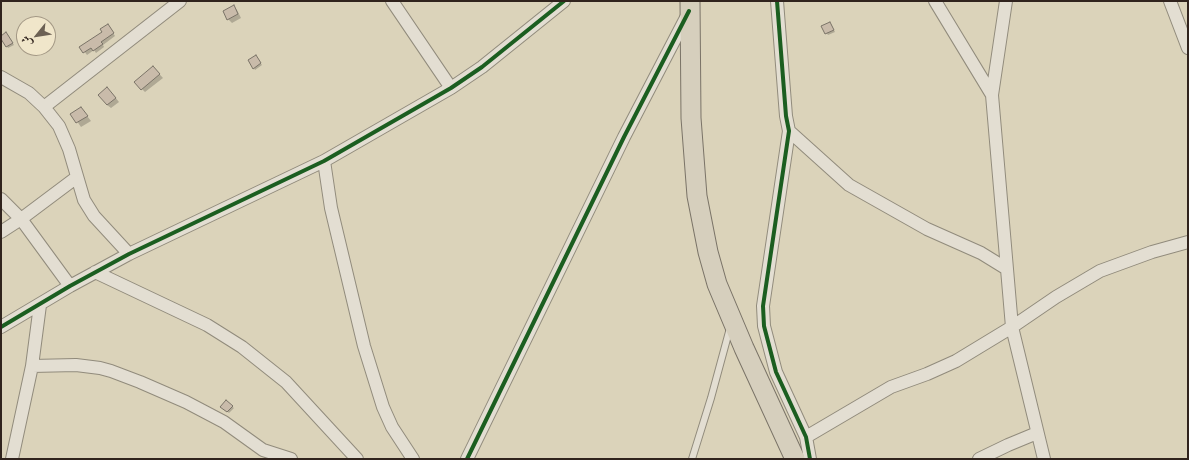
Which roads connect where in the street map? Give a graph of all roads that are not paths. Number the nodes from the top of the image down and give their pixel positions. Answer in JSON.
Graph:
{"nodes":[{"id":1,"x":180,"y":1,"type":"edge"},
{"id":2,"x":392,"y":1,"type":"edge"},
{"id":3,"x":564,"y":1,"type":"edge"},
{"id":4,"x":777,"y":1,"type":"edge"},
{"id":5,"x":935,"y":1,"type":"edge"},
{"id":6,"x":1006,"y":1,"type":"edge"},
{"id":7,"x":1170,"y":1,"type":"edge"},
{"id":8,"x":689,"y":6,"type":"edge"},
{"id":9,"x":1188,"y":48,"type":"edge"},
{"id":10,"x":1,"y":77,"type":"edge"},
{"id":11,"x":451,"y":88,"type":"junction"},
{"id":12,"x":992,"y":95,"type":"junction"},
{"id":13,"x":44,"y":108,"type":"junction"},
{"id":14,"x":789,"y":131,"type":"junction"},
{"id":15,"x":324,"y":161,"type":"junction"},
{"id":16,"x":77,"y":176,"type":"junction"},
{"id":17,"x":1,"y":199,"type":"edge"},
{"id":18,"x":21,"y":219,"type":"junction"},
{"id":19,"x":1,"y":232,"type":"edge"},
{"id":20,"x":1188,"y":242,"type":"edge"},
{"id":21,"x":129,"y":254,"type":"junction"},
{"id":22,"x":1007,"y":270,"type":"junction"},
{"id":23,"x":95,"y":272,"type":"junction"},
{"id":24,"x":70,"y":286,"type":"junction"},
{"id":25,"x":40,"y":305,"type":"junction"},
{"id":26,"x":732,"y":319,"type":"junction"},
{"id":27,"x":1,"y":327,"type":"edge"},
{"id":28,"x":1012,"y":327,"type":"junction"},
{"id":29,"x":32,"y":366,"type":"junction"},
{"id":30,"x":1037,"y":433,"type":"junction"},
{"id":31,"x":806,"y":437,"type":"junction"},
{"id":32,"x":12,"y":459,"type":"edge"},
{"id":33,"x":291,"y":459,"type":"edge"},
{"id":34,"x":357,"y":459,"type":"edge"},
{"id":35,"x":413,"y":459,"type":"edge"},
{"id":36,"x":467,"y":459,"type":"edge"},
{"id":37,"x":692,"y":459,"type":"edge"},
{"id":38,"x":795,"y":459,"type":"edge"},
{"id":39,"x":810,"y":459,"type":"edge"},
{"id":40,"x":979,"y":459,"type":"edge"},
{"id":41,"x":1044,"y":459,"type":"edge"}],
"edges":[{"from":1,"to":13,"type":"street"},
{"from":2,"to":11,"type":"street"},
{"from":3,"to":11,"type":"street"},
{"from":4,"to":14,"type":"street"},
{"from":5,"to":12,"type":"street"},
{"from":6,"to":12,"type":"street"},
{"from":7,"to":9,"type":"street"},
{"from":8,"to":26,"type":"main road"},
{"from":8,"to":36,"type":"street"},
{"from":10,"to":13,"type":"street"},
{"from":11,"to":15,"type":"street"},
{"from":12,"to":22,"type":"street"},
{"from":13,"to":16,"type":"street"},
{"from":14,"to":22,"type":"street"},
{"from":14,"to":31,"type":"street"},
{"from":15,"to":21,"type":"street"},
{"from":15,"to":35,"type":"street"},
{"from":16,"to":18,"type":"street"},
{"from":16,"to":21,"type":"street"},
{"from":17,"to":18,"type":"street"},
{"from":18,"to":19,"type":"street"},
{"from":18,"to":24,"type":"street"},
{"from":20,"to":28,"type":"street"},
{"from":21,"to":23,"type":"street"},
{"from":22,"to":28,"type":"street"},
{"from":23,"to":24,"type":"street"},
{"from":23,"to":34,"type":"street"},
{"from":24,"to":25,"type":"street"},
{"from":25,"to":27,"type":"street"},
{"from":25,"to":29,"type":"street"},
{"from":26,"to":37,"type":"lane"},
{"from":26,"to":38,"type":"main road"},
{"from":28,"to":30,"type":"street"},
{"from":28,"to":31,"type":"street"},
{"from":29,"to":32,"type":"street"},
{"from":29,"to":33,"type":"street"},
{"from":30,"to":40,"type":"street"},
{"from":30,"to":41,"type":"street"},
{"from":31,"to":39,"type":"street"}]}
